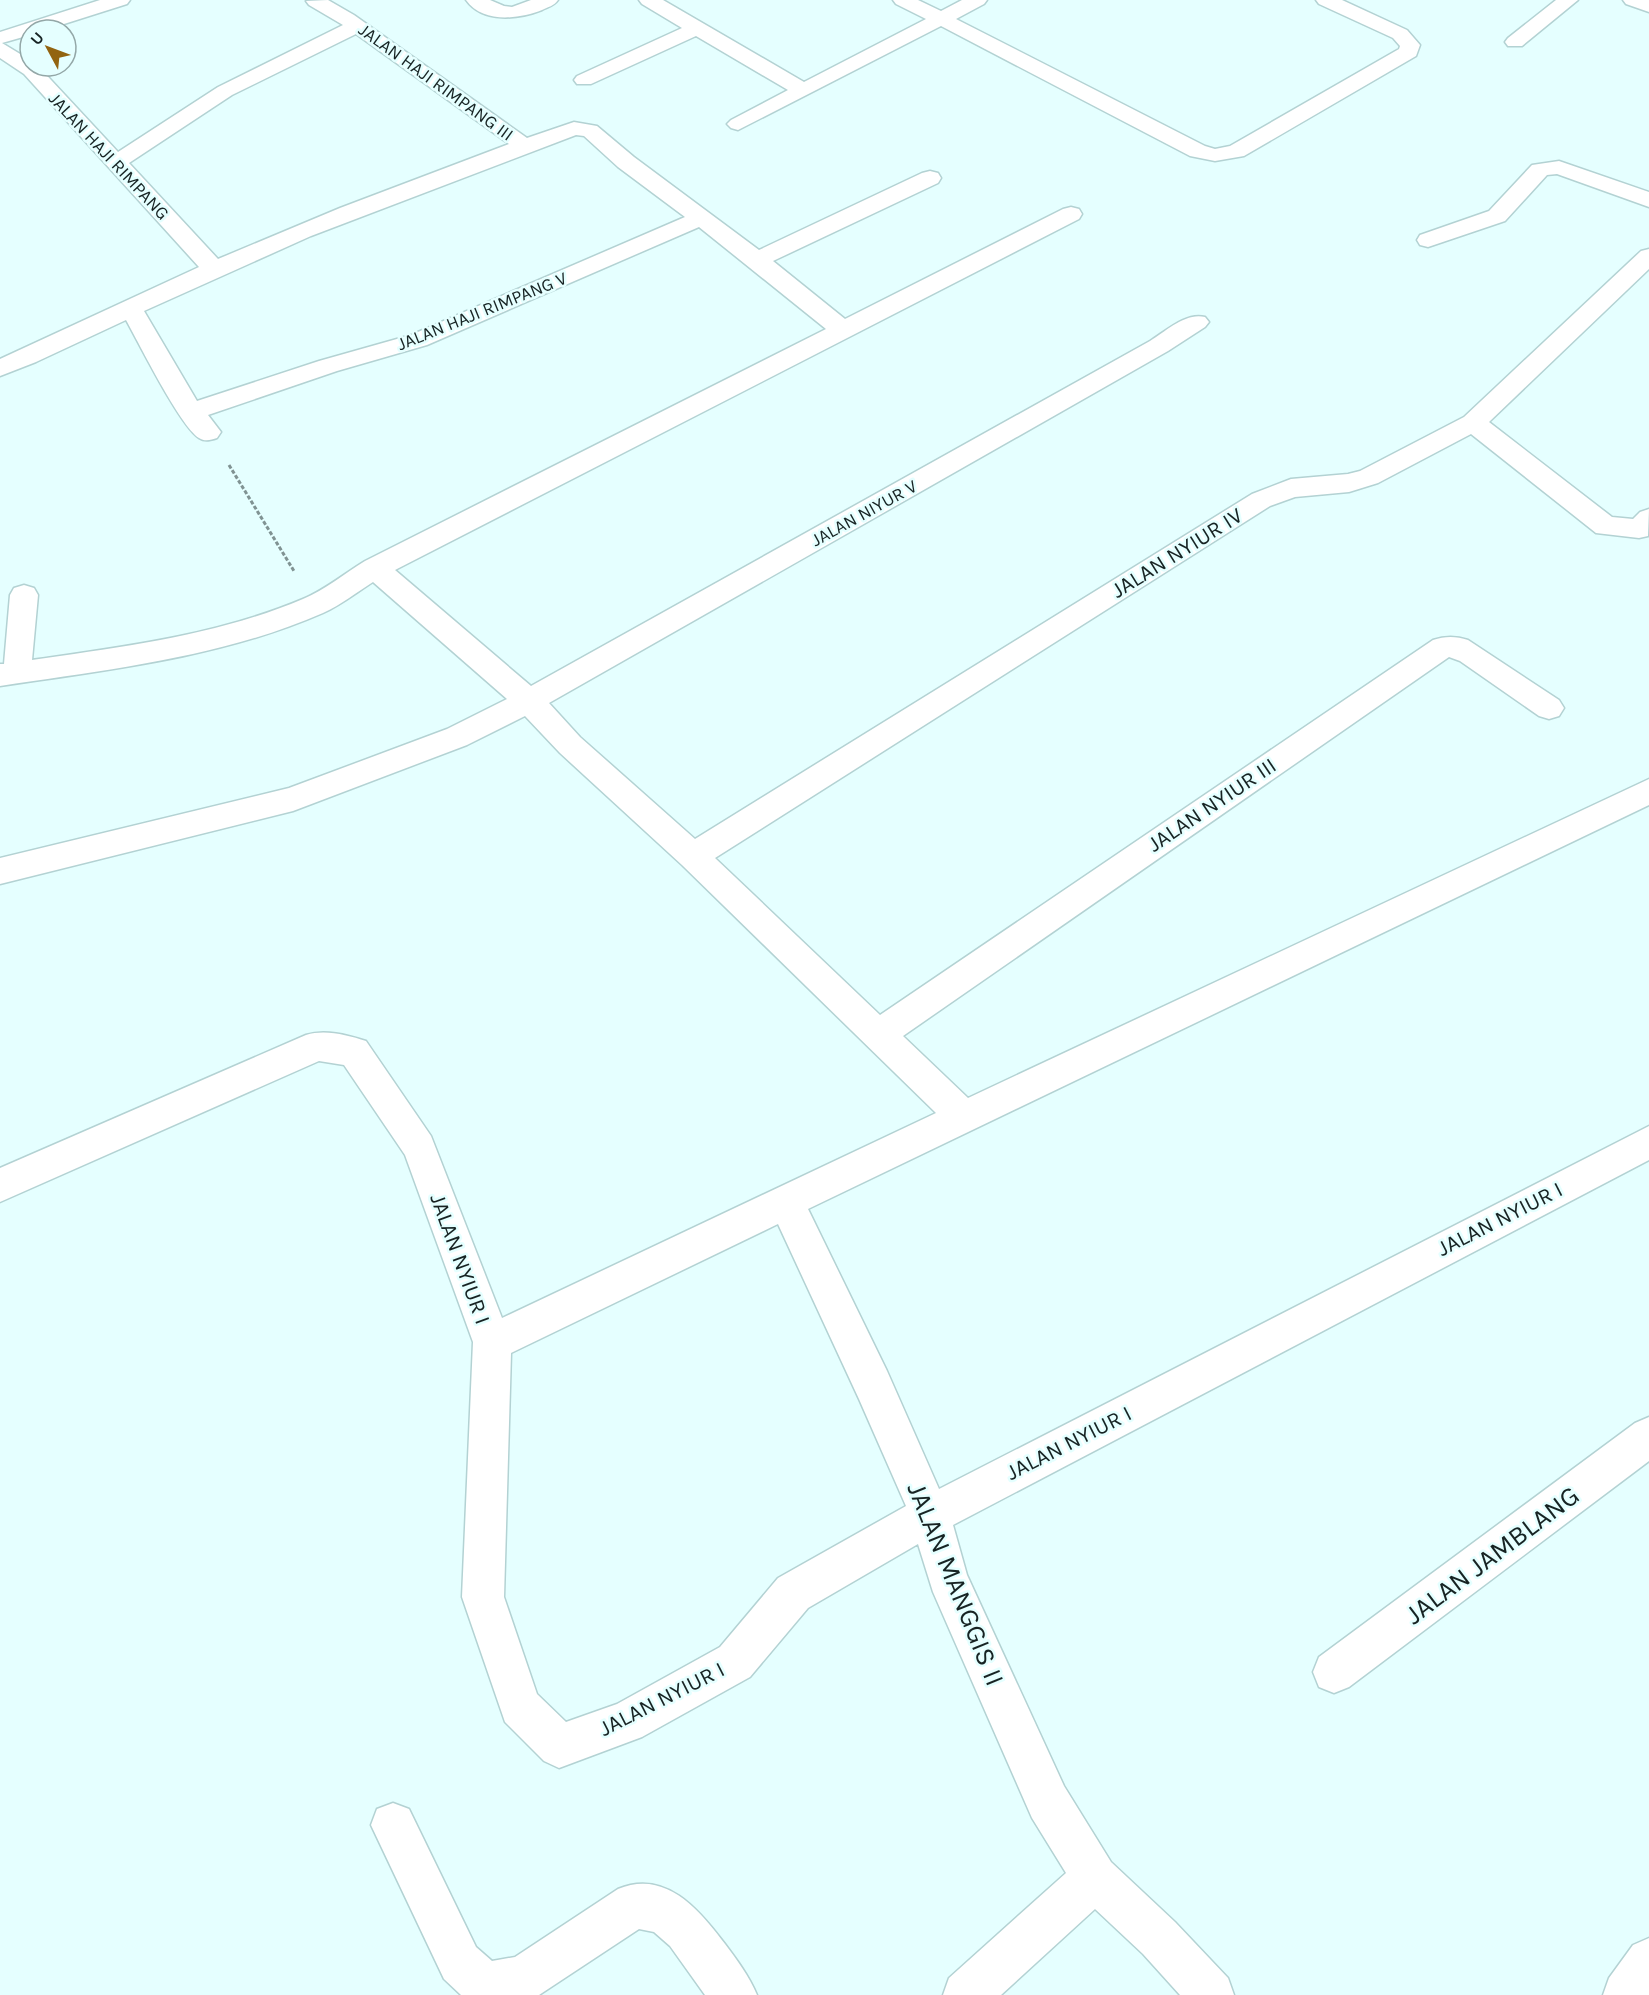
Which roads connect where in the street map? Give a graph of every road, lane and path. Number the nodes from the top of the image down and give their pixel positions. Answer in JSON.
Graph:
{"nodes":[{"id":1,"x":120,"y":0,"type":"edge"},
{"id":2,"x":476,"y":0,"type":"edge"},
{"id":3,"x":548,"y":0,"type":"edge"},
{"id":4,"x":649,"y":0,"type":"edge"},
{"id":5,"x":903,"y":0,"type":"edge"},
{"id":6,"x":977,"y":0,"type":"edge"},
{"id":7,"x":1326,"y":0,"type":"edge"},
{"id":8,"x":1569,"y":0,"type":"edge"},
{"id":9,"x":1633,"y":0,"type":"edge"},
{"id":10,"x":316,"y":1,"type":"edge"},
{"id":11,"x":1649,"y":6,"type":"edge"},
{"id":12,"x":941,"y":18,"type":"junction"},
{"id":13,"x":357,"y":26,"type":"junction"},
{"id":14,"x":697,"y":28,"type":"junction"},
{"id":15,"x":0,"y":38,"type":"edge"},
{"id":16,"x":1515,"y":42,"type":"dead end"},
{"id":17,"x":0,"y":49,"type":"edge"},
{"id":18,"x":584,"y":80,"type":"dead end"},
{"id":19,"x":803,"y":90,"type":"junction"},
{"id":20,"x":738,"y":124,"type":"dead end"},
{"id":21,"x":525,"y":146,"type":"junction"},
{"id":22,"x":115,"y":163,"type":"junction"},
{"id":23,"x":930,"y":178,"type":"dead end"},
{"id":24,"x":1649,"y":200,"type":"edge"},
{"id":25,"x":1071,"y":214,"type":"dead end"},
{"id":26,"x":699,"y":219,"type":"junction"},
{"id":27,"x":1428,"y":240,"type":"dead end"},
{"id":28,"x":1649,"y":256,"type":"edge"},
{"id":29,"x":757,"y":260,"type":"junction"},
{"id":30,"x":214,"y":269,"type":"junction"},
{"id":31,"x":132,"y":310,"type":"junction"},
{"id":32,"x":1197,"y":322,"type":"dead end"},
{"id":33,"x":843,"y":330,"type":"junction"},
{"id":34,"x":0,"y":368,"type":"edge"},
{"id":35,"x":191,"y":411,"type":"junction"},
{"id":36,"x":1473,"y":423,"type":"junction"},
{"id":37,"x":208,"y":432,"type":"joint"},
{"id":38,"x":1649,"y":518,"type":"edge"},
{"id":39,"x":375,"y":568,"type":"junction"},
{"id":40,"x":24,"y":595,"type":"dead end"},
{"id":41,"x":315,"y":605,"type":"junction"},
{"id":42,"x":8,"y":674,"type":"edge"},
{"id":43,"x":529,"y":701,"type":"junction"},
{"id":44,"x":1549,"y":708,"type":"dead end"},
{"id":45,"x":1649,"y":791,"type":"edge"},
{"id":46,"x":693,"y":856,"type":"junction"},
{"id":47,"x":0,"y":870,"type":"edge"},
{"id":48,"x":878,"y":1035,"type":"junction"},
{"id":49,"x":964,"y":1117,"type":"junction"},
{"id":50,"x":1649,"y":1142,"type":"edge"},
{"id":51,"x":0,"y":1185,"type":"edge"},
{"id":52,"x":786,"y":1201,"type":"junction"},
{"id":53,"x":492,"y":1342,"type":"junction"},
{"id":54,"x":1649,"y":1437,"type":"edge"},
{"id":55,"x":930,"y":1515,"type":"junction"},
{"id":56,"x":1334,"y":1672,"type":"dead end"},
{"id":57,"x":393,"y":1825,"type":"dead end"},
{"id":58,"x":1095,"y":1878,"type":"junction"},
{"id":59,"x":1649,"y":1961,"type":"edge"},
{"id":60,"x":734,"y":1995,"type":"edge"},
{"id":61,"x":966,"y":1995,"type":"edge"},
{"id":62,"x":1211,"y":1995,"type":"edge"},
{"id":63,"x":1626,"y":1995,"type":"edge"}],
"edges":[{"from":1,"to":15,"type":"street"},
{"from":2,"to":3,"type":"street"},
{"from":4,"to":14,"type":"street"},
{"from":5,"to":12,"type":"street"},
{"from":6,"to":12,"type":"street"},
{"from":7,"to":12,"type":"street"},
{"from":8,"to":16,"type":"street"},
{"from":9,"to":11,"type":"street"},
{"from":10,"to":13,"type":"street","name":"JALAN HAJI RIMPANG III"},
{"from":12,"to":19,"type":"street"},
{"from":13,"to":21,"type":"street","name":"JALAN HAJI RIMPANG III"},
{"from":13,"to":22,"type":"street"},
{"from":14,"to":18,"type":"street"},
{"from":14,"to":19,"type":"street"},
{"from":17,"to":22,"type":"street","name":"JALAN HAJI RIMPANG"},
{"from":19,"to":20,"type":"street"},
{"from":21,"to":26,"type":"street"},
{"from":21,"to":30,"type":"street"},
{"from":22,"to":30,"type":"street","name":"JALAN HAJI RIMPANG"},
{"from":23,"to":29,"type":"street"},
{"from":24,"to":27,"type":"street"},
{"from":25,"to":33,"type":"street"},
{"from":26,"to":29,"type":"street"},
{"from":26,"to":35,"type":"street","name":"JALAN HAJI RIMPANG V"},
{"from":28,"to":36,"type":"street","name":"JALAN NYIUR IV"},
{"from":29,"to":33,"type":"street"},
{"from":30,"to":31,"type":"street"},
{"from":31,"to":34,"type":"street"},
{"from":31,"to":35,"type":"street"},
{"from":32,"to":43,"type":"street","name":"JALAN NIYUR V"},
{"from":33,"to":39,"type":"street"},
{"from":35,"to":37,"type":"street"},
{"from":36,"to":38,"type":"street"},
{"from":36,"to":46,"type":"street","name":"JALAN NYIUR IV"},
{"from":37,"to":41,"type":"path"},
{"from":39,"to":41,"type":"street"},
{"from":39,"to":43,"type":"street"},
{"from":40,"to":42,"type":"street"},
{"from":41,"to":42,"type":"street"},
{"from":43,"to":46,"type":"street"},
{"from":43,"to":47,"type":"street","name":"JALAN NIYUR V"},
{"from":44,"to":48,"type":"street","name":"JALAN NYIUR III"},
{"from":45,"to":49,"type":"street"},
{"from":46,"to":48,"type":"street"},
{"from":48,"to":49,"type":"street"},
{"from":49,"to":52,"type":"street"},
{"from":50,"to":55,"type":"street","name":"JALAN NYIUR I"},
{"from":51,"to":53,"type":"street","name":"JALAN NYIUR I"},
{"from":52,"to":53,"type":"street"},
{"from":52,"to":55,"type":"street","name":"JALAN MANGGIS II"},
{"from":53,"to":55,"type":"street","name":"JALAN NYIUR I"},
{"from":54,"to":56,"type":"street","name":"JALAN JAMBLANG"},
{"from":55,"to":58,"type":"street","name":"JALAN MANGGIS II"},
{"from":57,"to":60,"type":"street"},
{"from":58,"to":61,"type":"street"},
{"from":58,"to":62,"type":"street","name":"JALAN MANGGIS II"},
{"from":59,"to":63,"type":"street"}]}
